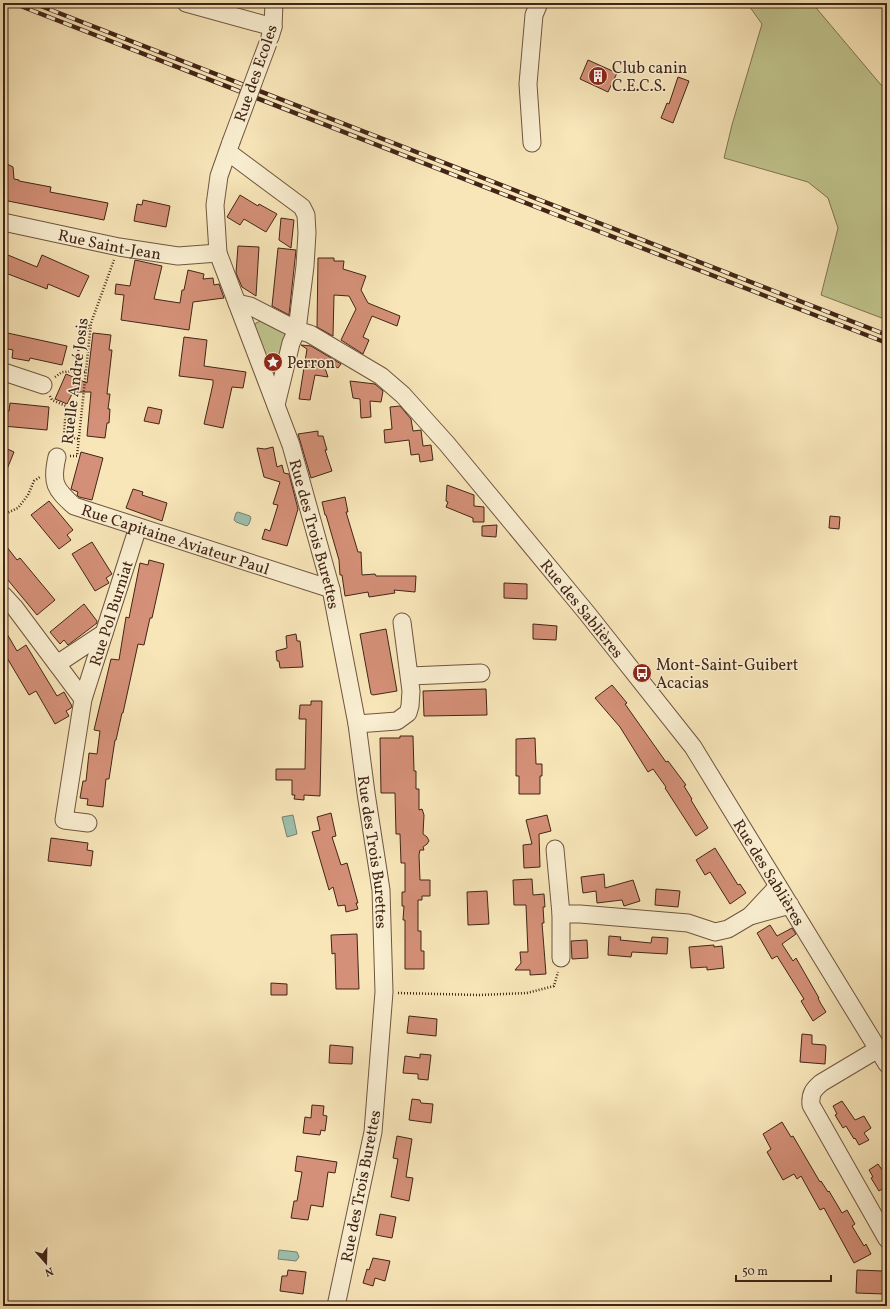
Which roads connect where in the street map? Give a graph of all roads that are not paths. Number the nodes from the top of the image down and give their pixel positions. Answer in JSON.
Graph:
{"nodes":[{"id":1,"x":186,"y":3,"type":"edge"},
{"id":2,"x":274,"y":3,"type":"edge"},
{"id":3,"x":539,"y":3,"type":"edge"},
{"id":4,"x":271,"y":35,"type":"junction"},
{"id":5,"x":532,"y":143,"type":"dead end"},
{"id":6,"x":229,"y":147,"type":"junction"},
{"id":7,"x":3,"y":222,"type":"edge"},
{"id":8,"x":218,"y":253,"type":"junction"},
{"id":9,"x":237,"y":303,"type":"junction"},
{"id":10,"x":297,"y":330,"type":"junction"},
{"id":11,"x":3,"y":375,"type":"edge"},
{"id":12,"x":43,"y":385,"type":"road end"},
{"id":13,"x":276,"y":405,"type":"junction"},
{"id":14,"x":56,"y":462,"type":"road end"},
{"id":15,"x":138,"y":527,"type":"junction"},
{"id":16,"x":331,"y":589,"type":"junction"},
{"id":17,"x":3,"y":595,"type":"edge"},
{"id":18,"x":402,"y":622,"type":"dead end"},
{"id":19,"x":104,"y":633,"type":"junction"},
{"id":20,"x":58,"y":664,"type":"junction"},
{"id":21,"x":481,"y":673,"type":"dead end"},
{"id":22,"x":410,"y":676,"type":"junction"},
{"id":23,"x":83,"y":698,"type":"junction"},
{"id":24,"x":357,"y":724,"type":"junction"},
{"id":25,"x":88,"y":824,"type":"dead end"},
{"id":26,"x":556,"y":849,"type":"dead end"},
{"id":27,"x":778,"y":886,"type":"junction"},
{"id":28,"x":790,"y":905,"type":"junction"},
{"id":29,"x":561,"y":914,"type":"junction"},
{"id":30,"x":750,"y":916,"type":"junction"},
{"id":31,"x":561,"y":958,"type":"road end"},
{"id":32,"x":878,"y":1049,"type":"junction"},
{"id":33,"x":887,"y":1064,"type":"edge"},
{"id":34,"x":887,"y":1239,"type":"edge"},
{"id":35,"x":336,"y":1306,"type":"edge"}],
"edges":[{"from":1,"to":4,"type":"street"},
{"from":2,"to":4,"type":"street","name":"Rue des Ecoles"},
{"from":3,"to":5,"type":"street"},
{"from":4,"to":6,"type":"street","name":"Rue des Ecoles","bridge":true},
{"from":6,"to":8,"type":"street","name":"Rue des Ecoles"},
{"from":6,"to":10,"type":"street"},
{"from":7,"to":8,"type":"street","name":"Rue Saint-Jean"},
{"from":8,"to":9,"type":"street","name":"Rue des Ecoles"},
{"from":9,"to":10,"type":"street","name":"Rue des Sablières"},
{"from":9,"to":13,"type":"street","name":"Rue des Trois Burettes"},
{"from":10,"to":13,"type":"street"},
{"from":10,"to":27,"type":"street","name":"Rue des Sablières"},
{"from":11,"to":12,"type":"street"},
{"from":13,"to":16,"type":"street","name":"Rue des Trois Burettes"},
{"from":14,"to":15,"type":"street","name":"Rue Capitaine Aviateur Paul"},
{"from":15,"to":16,"type":"street","name":"Rue Capitaine Aviateur Paul"},
{"from":15,"to":19,"type":"street","name":"Rue Pol Burniat"},
{"from":16,"to":24,"type":"street","name":"Rue des Trois Burettes"},
{"from":17,"to":20,"type":"street","name":"Rue Pol Burniat"},
{"from":18,"to":22,"type":"street"},
{"from":19,"to":20,"type":"street"},
{"from":19,"to":23,"type":"street","name":"Rue Pol Burniat"},
{"from":20,"to":23,"type":"street","name":"Rue Pol Burniat"},
{"from":21,"to":22,"type":"street"},
{"from":22,"to":24,"type":"street"},
{"from":23,"to":25,"type":"street","name":"Rue Pol Burniat"},
{"from":24,"to":35,"type":"street","name":"Rue des Trois Burettes"},
{"from":26,"to":29,"type":"street"},
{"from":27,"to":28,"type":"street","name":"Rue des Sablières"},
{"from":27,"to":30,"type":"street"},
{"from":28,"to":30,"type":"street"},
{"from":28,"to":32,"type":"street","name":"Rue des Sablières"},
{"from":29,"to":30,"type":"street"},
{"from":29,"to":31,"type":"street"},
{"from":32,"to":33,"type":"street","name":"Rue des Sablières"},
{"from":32,"to":34,"type":"street"}]}
